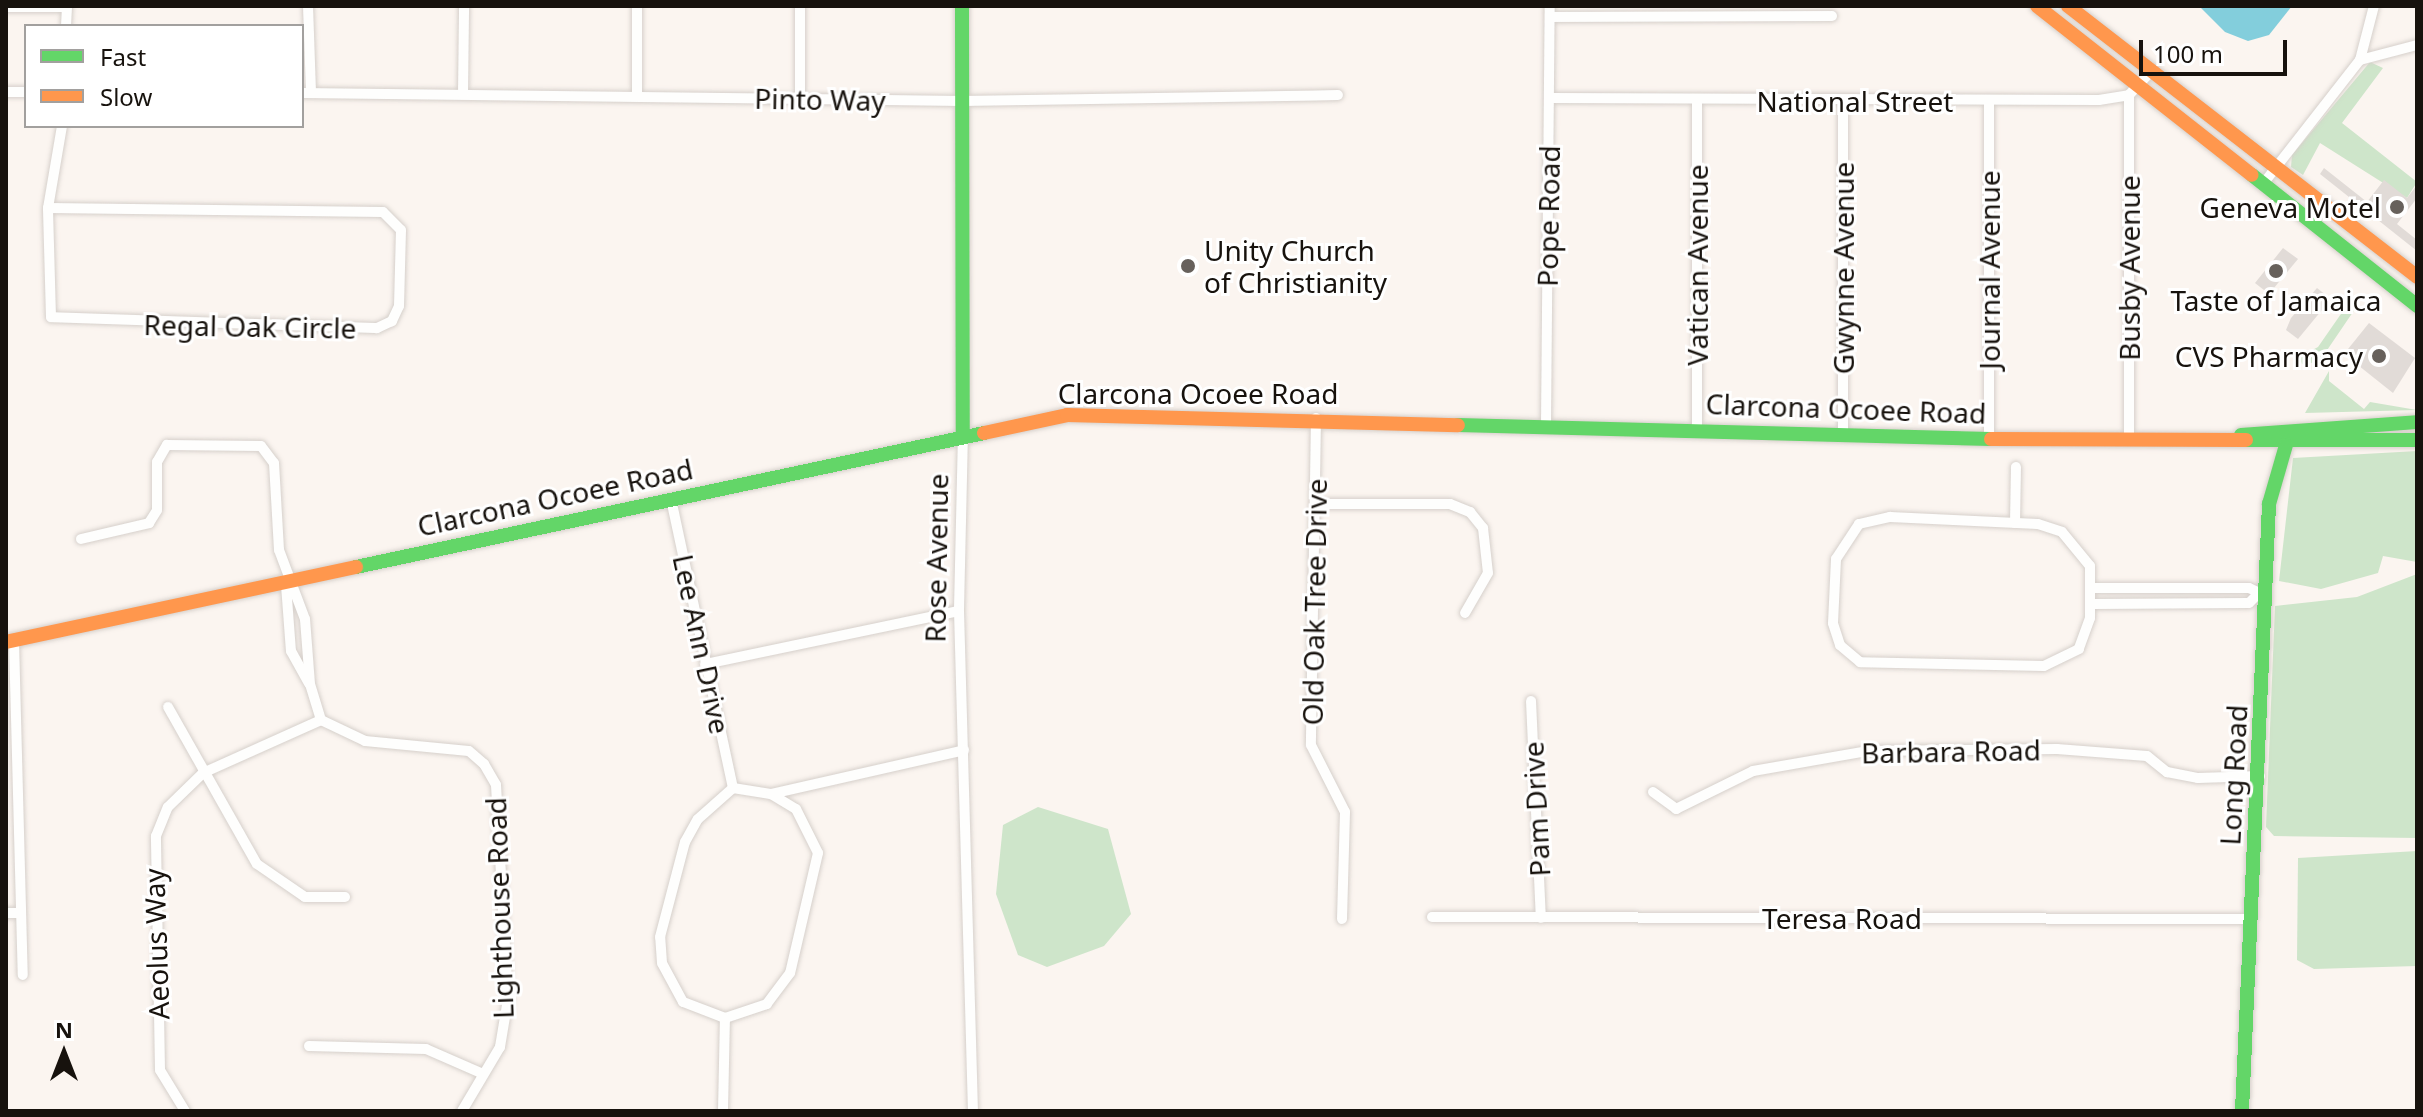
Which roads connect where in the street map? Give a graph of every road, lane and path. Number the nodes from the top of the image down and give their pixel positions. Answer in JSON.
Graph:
{"nodes":[{"id":1,"x":308,"y":6,"type":"edge"},
{"id":2,"x":464,"y":6,"type":"edge"},
{"id":3,"x":637,"y":6,"type":"edge"},
{"id":4,"x":800,"y":6,"type":"edge"},
{"id":5,"x":962,"y":6,"type":"edge"},
{"id":6,"x":2037,"y":6,"type":"edge"},
{"id":7,"x":2068,"y":6,"type":"edge"},
{"id":8,"x":2374,"y":6,"type":"edge"},
{"id":9,"x":6,"y":7,"type":"edge"},
{"id":10,"x":67,"y":7,"type":"edge"},
{"id":11,"x":1550,"y":11,"type":"edge"},
{"id":12,"x":1832,"y":16,"type":"dead end"},
{"id":13,"x":2417,"y":45,"type":"edge"},
{"id":14,"x":2360,"y":60,"type":"junction"},
{"id":15,"x":2151,"y":71,"type":"junction"},
{"id":16,"x":2134,"y":91,"type":"junction"},
{"id":17,"x":306,"y":93,"type":"edge"},
{"id":18,"x":463,"y":94,"type":"junction"},
{"id":19,"x":1338,"y":95,"type":"dead end"},
{"id":20,"x":637,"y":96,"type":"junction"},
{"id":21,"x":1549,"y":98,"type":"junction"},
{"id":22,"x":800,"y":99,"type":"junction"},
{"id":23,"x":962,"y":101,"type":"junction"},
{"id":24,"x":1697,"y":101,"type":"junction"},
{"id":25,"x":1989,"y":101,"type":"junction"},
{"id":26,"x":1843,"y":103,"type":"junction"},
{"id":27,"x":62,"y":128,"type":"edge"},
{"id":28,"x":2274,"y":168,"type":"junction"},
{"id":29,"x":2263,"y":184,"type":"junction"},
{"id":30,"x":48,"y":208,"type":"junction"},
{"id":31,"x":2417,"y":277,"type":"edge"},
{"id":32,"x":2417,"y":306,"type":"edge"},
{"id":33,"x":1316,"y":418,"type":"junction"},
{"id":34,"x":2417,"y":422,"type":"edge"},
{"id":35,"x":2366,"y":424,"type":"junction"},
{"id":36,"x":1546,"y":425,"type":"junction"},
{"id":37,"x":1697,"y":429,"type":"junction"},
{"id":38,"x":963,"y":433,"type":"junction"},
{"id":39,"x":1843,"y":434,"type":"junction"},
{"id":40,"x":2221,"y":438,"type":"junction"},
{"id":41,"x":1989,"y":439,"type":"junction"},
{"id":42,"x":2417,"y":440,"type":"edge"},
{"id":43,"x":2129,"y":441,"type":"junction"},
{"id":44,"x":2286,"y":445,"type":"junction"},
{"id":45,"x":2016,"y":467,"type":"dead end"},
{"id":46,"x":671,"y":499,"type":"junction"},
{"id":47,"x":1316,"y":504,"type":"junction"},
{"id":48,"x":2015,"y":523,"type":"junction"},
{"id":49,"x":81,"y":539,"type":"dead end"},
{"id":50,"x":287,"y":583,"type":"junction"},
{"id":51,"x":2092,"y":588,"type":"junction"},
{"id":52,"x":2262,"y":596,"type":"junction"},
{"id":53,"x":2092,"y":604,"type":"junction"},
{"id":54,"x":959,"y":611,"type":"junction"},
{"id":55,"x":1465,"y":613,"type":"dead end"},
{"id":56,"x":10,"y":642,"type":"edge"},
{"id":57,"x":705,"y":664,"type":"junction"},
{"id":58,"x":310,"y":684,"type":"junction"},
{"id":59,"x":1531,"y":701,"type":"dead end"},
{"id":60,"x":168,"y":707,"type":"dead end"},
{"id":61,"x":321,"y":720,"type":"junction"},
{"id":62,"x":964,"y":750,"type":"junction"},
{"id":63,"x":203,"y":773,"type":"junction"},
{"id":64,"x":2260,"y":776,"type":"junction"},
{"id":65,"x":733,"y":788,"type":"junction"},
{"id":66,"x":1653,"y":792,"type":"dead end"},
{"id":67,"x":771,"y":794,"type":"junction"},
{"id":68,"x":345,"y":897,"type":"dead end"},
{"id":69,"x":6,"y":913,"type":"edge"},
{"id":70,"x":21,"y":913,"type":"junction"},
{"id":71,"x":1432,"y":917,"type":"dead end"},
{"id":72,"x":1541,"y":918,"type":"junction"},
{"id":73,"x":1342,"y":919,"type":"dead end"},
{"id":74,"x":2252,"y":919,"type":"junction"},
{"id":75,"x":23,"y":975,"type":"dead end"},
{"id":76,"x":725,"y":1018,"type":"junction"},
{"id":77,"x":309,"y":1046,"type":"dead end"},
{"id":78,"x":481,"y":1073,"type":"junction"},
{"id":79,"x":185,"y":1111,"type":"edge"},
{"id":80,"x":462,"y":1111,"type":"edge"},
{"id":81,"x":723,"y":1111,"type":"edge"},
{"id":82,"x":973,"y":1111,"type":"edge"},
{"id":83,"x":2242,"y":1111,"type":"edge"}],
"edges":[{"from":1,"to":17,"type":"street"},
{"from":2,"to":18,"type":"street"},
{"from":3,"to":20,"type":"street"},
{"from":4,"to":22,"type":"street"},
{"from":5,"to":23,"type":"main road","name":"Rose Avenue"},
{"from":6,"to":16,"type":"main road"},
{"from":7,"to":15,"type":"main road"},
{"from":8,"to":14,"type":"street"},
{"from":9,"to":10,"type":"street"},
{"from":11,"to":12,"type":"street"},
{"from":11,"to":21,"type":"street","name":"Pope Road"},
{"from":13,"to":14,"type":"street"},
{"from":14,"to":28,"type":"street"},
{"from":15,"to":16,"type":"street"},
{"from":15,"to":28,"type":"main road"},
{"from":16,"to":25,"type":"street","name":"National Street"},
{"from":16,"to":29,"type":"main road"},
{"from":16,"to":43,"type":"street","name":"Busby Avenue"},
{"from":17,"to":18,"type":"street","name":"Pinto Way"},
{"from":18,"to":20,"type":"street","name":"Pinto Way"},
{"from":19,"to":23,"type":"street","name":"Pinto Way"},
{"from":20,"to":22,"type":"street","name":"Pinto Way"},
{"from":21,"to":24,"type":"street","name":"National Street"},
{"from":21,"to":36,"type":"street","name":"Pope Road"},
{"from":22,"to":23,"type":"street","name":"Pinto Way"},
{"from":23,"to":38,"type":"main road","name":"Rose Avenue"},
{"from":24,"to":26,"type":"street","name":"National Street"},
{"from":24,"to":37,"type":"street","name":"Vatican Avenue"},
{"from":25,"to":26,"type":"street","name":"National Street"},
{"from":25,"to":41,"type":"street","name":"Journal Avenue"},
{"from":26,"to":39,"type":"street","name":"Gwynne Avenue"},
{"from":27,"to":30,"type":"street","name":"Regal Oak Circle"},
{"from":28,"to":29,"type":"street"},
{"from":28,"to":31,"type":"main road"},
{"from":29,"to":32,"type":"main road"},
{"from":30,"to":30,"type":"street","name":"Regal Oak Circle"},
{"from":33,"to":36,"type":"main road","name":"Clarcona Ocoee Road"},
{"from":33,"to":38,"type":"main road","name":"Clarcona Ocoee Road"},
{"from":33,"to":47,"type":"street","name":"Old Oak Tree Drive"},
{"from":34,"to":35,"type":"main road","name":"Clarcona Ocoee Road"},
{"from":35,"to":40,"type":"main road","name":"Clarcona Ocoee Road"},
{"from":35,"to":44,"type":"main road"},
{"from":36,"to":37,"type":"main road","name":"Clarcona Ocoee Road"},
{"from":37,"to":39,"type":"main road","name":"Clarcona Ocoee Road"},
{"from":38,"to":46,"type":"main road","name":"Clarcona Ocoee Road"},
{"from":38,"to":54,"type":"street","name":"Rose Avenue"},
{"from":39,"to":41,"type":"main road","name":"Clarcona Ocoee Road"},
{"from":40,"to":43,"type":"main road","name":"Clarcona Ocoee Road"},
{"from":40,"to":44,"type":"main road","name":"Clarcona Ocoee Road"},
{"from":41,"to":43,"type":"main road","name":"Clarcona Ocoee Road"},
{"from":42,"to":44,"type":"main road","name":"Clarcona Ocoee Road"},
{"from":44,"to":52,"type":"main road","name":"Long Road"},
{"from":45,"to":48,"type":"street"},
{"from":46,"to":50,"type":"main road","name":"Clarcona Ocoee Road"},
{"from":46,"to":57,"type":"street","name":"Lee Ann Drive"},
{"from":47,"to":55,"type":"street"},
{"from":47,"to":73,"type":"street","name":"Old Oak Tree Drive"},
{"from":48,"to":51,"type":"street"},
{"from":48,"to":53,"type":"street"},
{"from":49,"to":50,"type":"street"},
{"from":50,"to":56,"type":"main road","name":"Clarcona Ocoee Road"},
{"from":50,"to":58,"type":"street"},
{"from":50,"to":58,"type":"street"},
{"from":51,"to":52,"type":"street"},
{"from":51,"to":53,"type":"street"},
{"from":52,"to":53,"type":"street"},
{"from":52,"to":64,"type":"main road","name":"Long Road"},
{"from":54,"to":57,"type":"street"},
{"from":54,"to":62,"type":"street","name":"Rose Avenue"},
{"from":56,"to":70,"type":"street"},
{"from":57,"to":65,"type":"street","name":"Lee Ann Drive"},
{"from":58,"to":61,"type":"street"},
{"from":59,"to":72,"type":"street","name":"Pam Drive"},
{"from":60,"to":63,"type":"street"},
{"from":61,"to":63,"type":"street","name":"Aeolus Way"},
{"from":61,"to":78,"type":"street","name":"Lighthouse Road"},
{"from":62,"to":67,"type":"street"},
{"from":62,"to":82,"type":"street","name":"Rose Avenue"},
{"from":63,"to":68,"type":"street"},
{"from":63,"to":79,"type":"street","name":"Aeolus Way"},
{"from":64,"to":66,"type":"street","name":"Barbara Road"},
{"from":64,"to":74,"type":"main road","name":"Long Road"},
{"from":65,"to":67,"type":"street"},
{"from":65,"to":76,"type":"street"},
{"from":67,"to":76,"type":"street"},
{"from":69,"to":70,"type":"street"},
{"from":70,"to":75,"type":"street"},
{"from":71,"to":72,"type":"street","name":"Teresa Road"},
{"from":72,"to":74,"type":"street","name":"Teresa Road"},
{"from":74,"to":83,"type":"main road","name":"Long Road"},
{"from":76,"to":81,"type":"street"},
{"from":77,"to":78,"type":"street"},
{"from":78,"to":80,"type":"street","name":"Lighthouse Road"}]}
